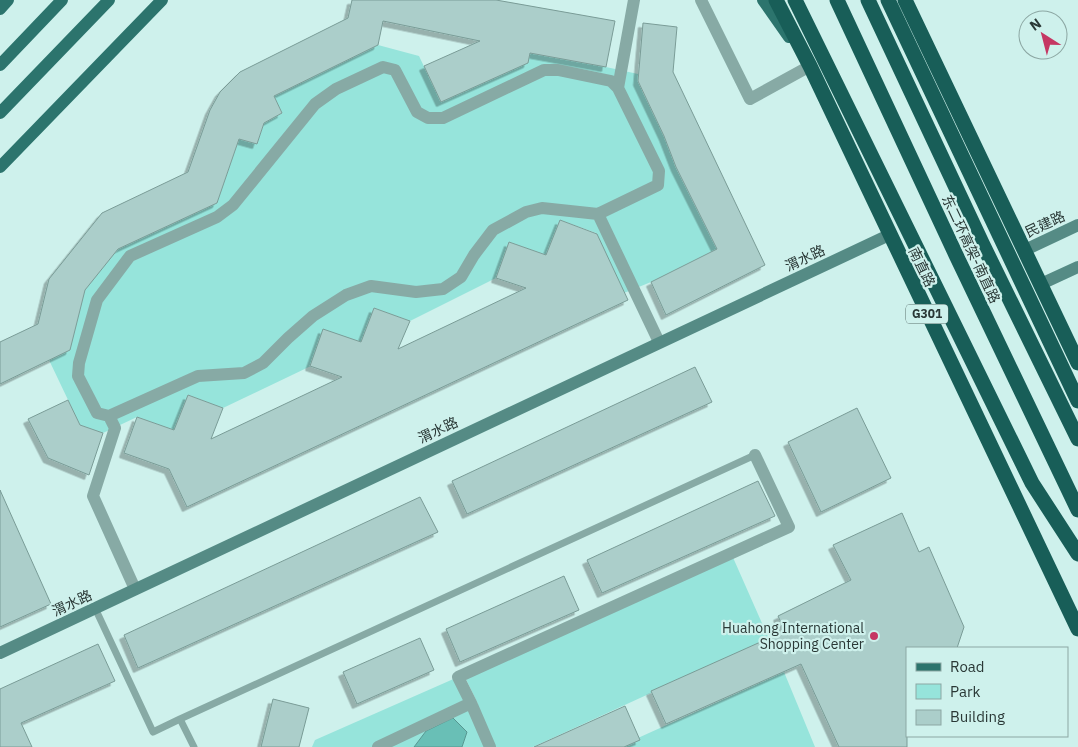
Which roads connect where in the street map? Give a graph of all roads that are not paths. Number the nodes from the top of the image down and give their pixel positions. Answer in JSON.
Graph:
{"nodes":[{"id":1,"x":8,"y":0,"type":"edge"},
{"id":2,"x":62,"y":0,"type":"edge"},
{"id":3,"x":110,"y":0,"type":"edge"},
{"id":4,"x":162,"y":0,"type":"edge"},
{"id":5,"x":634,"y":0,"type":"edge"},
{"id":6,"x":701,"y":0,"type":"edge"},
{"id":7,"x":763,"y":0,"type":"edge"},
{"id":8,"x":776,"y":0,"type":"edge"},
{"id":9,"x":795,"y":0,"type":"edge"},
{"id":10,"x":838,"y":0,"type":"edge"},
{"id":11,"x":868,"y":0,"type":"edge"},
{"id":12,"x":888,"y":0,"type":"edge"},
{"id":13,"x":905,"y":0,"type":"edge"},
{"id":14,"x":0,"y":9,"type":"edge"},
{"id":15,"x":0,"y":65,"type":"edge"},
{"id":16,"x":810,"y":66,"type":"junction"},
{"id":17,"x":618,"y":88,"type":"junction"},
{"id":18,"x":0,"y":113,"type":"edge"},
{"id":19,"x":0,"y":167,"type":"edge"},
{"id":20,"x":598,"y":214,"type":"junction"},
{"id":21,"x":1078,"y":225,"type":"edge"},
{"id":22,"x":889,"y":235,"type":"junction"},
{"id":23,"x":1025,"y":250,"type":"junction"},
{"id":24,"x":1078,"y":267,"type":"edge"},
{"id":25,"x":1041,"y":284,"type":"junction"},
{"id":26,"x":659,"y":342,"type":"junction"},
{"id":27,"x":1078,"y":363,"type":"edge"},
{"id":28,"x":1078,"y":402,"type":"edge"},
{"id":29,"x":110,"y":416,"type":"junction"},
{"id":30,"x":1078,"y":438,"type":"edge"},
{"id":31,"x":755,"y":456,"type":"joint"},
{"id":32,"x":1078,"y":510,"type":"edge"},
{"id":33,"x":1078,"y":554,"type":"edge"},
{"id":34,"x":135,"y":589,"type":"junction"},
{"id":35,"x":95,"y":608,"type":"junction"},
{"id":36,"x":1078,"y":629,"type":"edge"},
{"id":37,"x":0,"y":653,"type":"edge"},
{"id":38,"x":470,"y":704,"type":"junction"},
{"id":39,"x":180,"y":719,"type":"junction"},
{"id":40,"x":194,"y":747,"type":"edge"},
{"id":41,"x":378,"y":747,"type":"edge"},
{"id":42,"x":490,"y":747,"type":"edge"}],
"edges":[{"from":1,"to":14,"type":"main road"},
{"from":2,"to":15,"type":"main road"},
{"from":3,"to":18,"type":"main road"},
{"from":4,"to":19,"type":"main road"},
{"from":5,"to":17,"type":"street"},
{"from":6,"to":16,"type":"street"},
{"from":7,"to":16,"type":"main road"},
{"from":8,"to":16,"type":"highway","name":"南直路","number":"G301"},
{"from":9,"to":33,"type":"highway"},
{"from":10,"to":32,"type":"highway","name":"东二环高架-南直路"},
{"from":11,"to":30,"type":"highway","name":"东二环高架-南直路"},
{"from":12,"to":28,"type":"highway"},
{"from":13,"to":23,"type":"highway"},
{"from":16,"to":22,"type":"highway","name":"南直路","number":"G301"},
{"from":17,"to":20,"type":"street"},
{"from":17,"to":29,"type":"street"},
{"from":20,"to":26,"type":"street"},
{"from":20,"to":29,"type":"street"},
{"from":21,"to":23,"type":"street","name":"民建路"},
{"from":22,"to":26,"type":"street","name":"渭水路"},
{"from":22,"to":36,"type":"highway","name":"南直路","number":"G301"},
{"from":23,"to":25,"type":"highway"},
{"from":24,"to":25,"type":"street"},
{"from":25,"to":27,"type":"highway"},
{"from":26,"to":34,"type":"street","name":"渭水路"},
{"from":29,"to":34,"type":"street"},
{"from":31,"to":38,"type":"street"},
{"from":31,"to":39,"type":"lane"},
{"from":34,"to":35,"type":"street","name":"渭水路"},
{"from":35,"to":37,"type":"street","name":"渭水路"},
{"from":35,"to":39,"type":"lane"},
{"from":38,"to":41,"type":"street"},
{"from":38,"to":42,"type":"street"},
{"from":39,"to":40,"type":"lane"}]}
